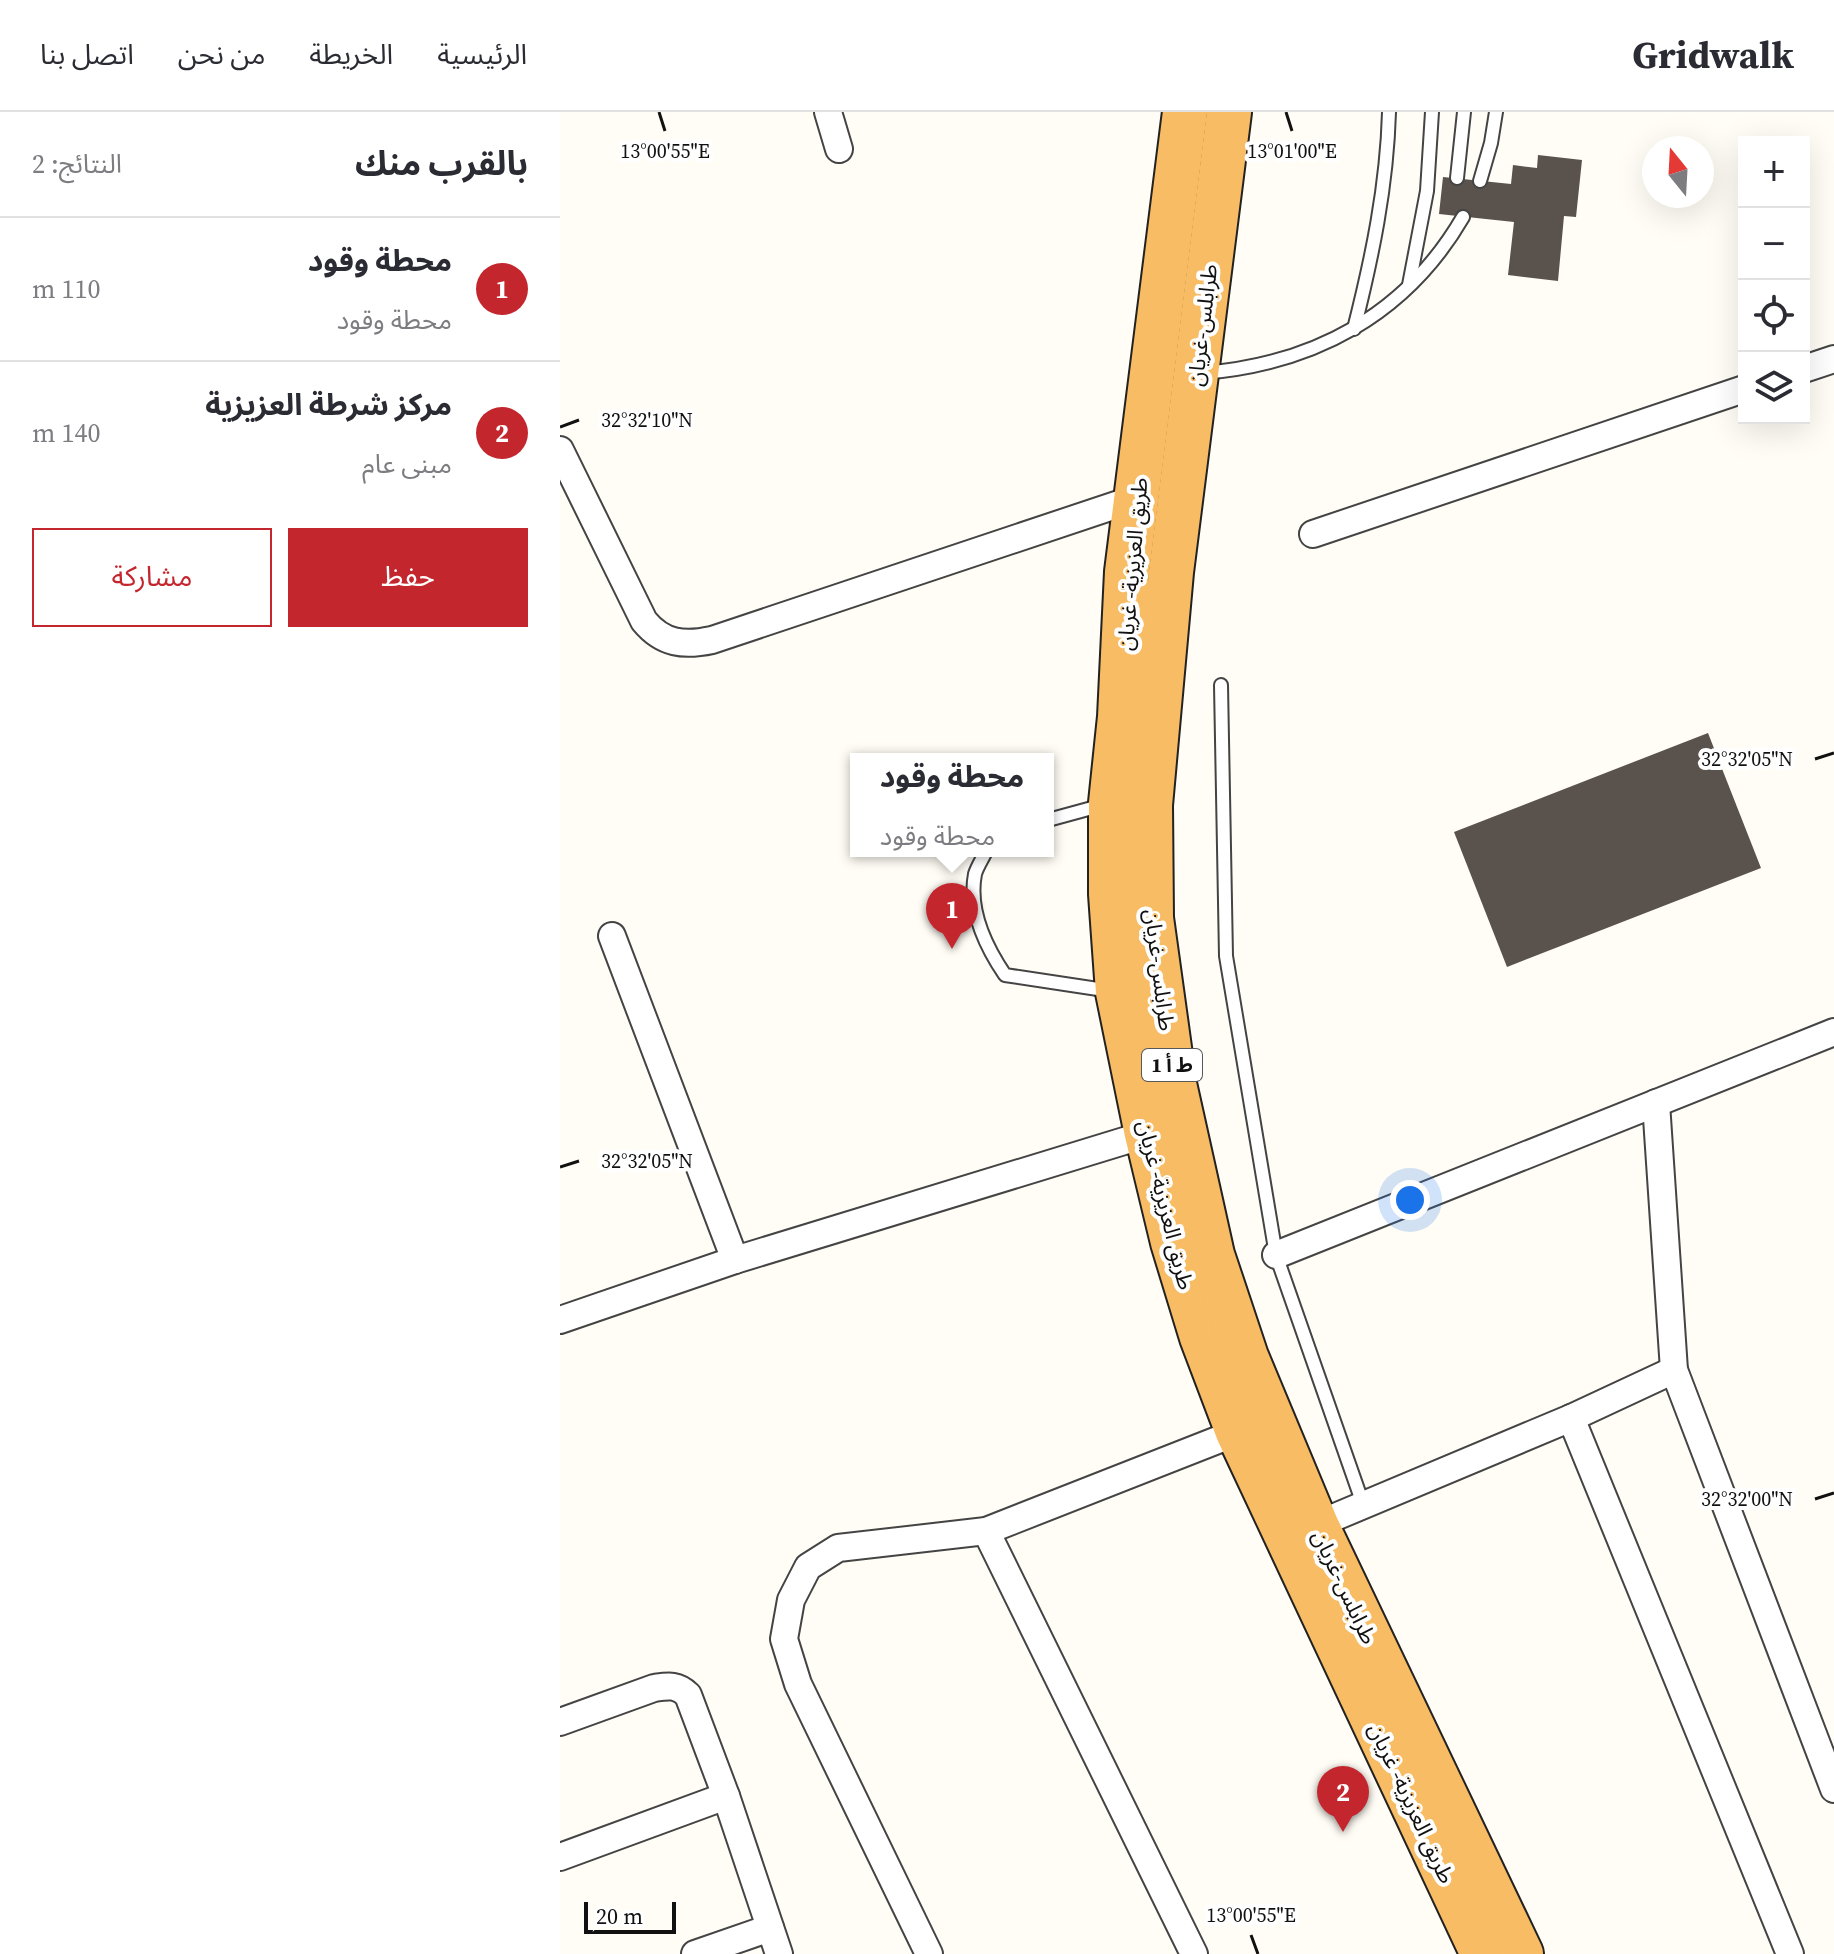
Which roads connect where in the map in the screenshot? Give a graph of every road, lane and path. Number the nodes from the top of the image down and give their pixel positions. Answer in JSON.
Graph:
{"nodes":[{"id":1,"x":828,"y":112,"type":"edge"},
{"id":2,"x":1185,"y":112,"type":"edge"},
{"id":3,"x":1229,"y":112,"type":"edge"},
{"id":4,"x":1389,"y":112,"type":"edge"},
{"id":5,"x":1432,"y":112,"type":"edge"},
{"id":6,"x":1464,"y":112,"type":"edge"},
{"id":7,"x":1496,"y":112,"type":"edge"},
{"id":8,"x":839,"y":149,"type":"dead end"},
{"id":9,"x":1457,"y":178,"type":"dead end"},
{"id":10,"x":1480,"y":181,"type":"dead end"},
{"id":11,"x":1458,"y":216,"type":"dead end"},
{"id":12,"x":1408,"y":288,"type":"junction"},
{"id":13,"x":1354,"y":329,"type":"junction"},
{"id":14,"x":1834,"y":359,"type":"edge"},
{"id":15,"x":1810,"y":367,"type":"edge"},
{"id":16,"x":1196,"y":374,"type":"junction"},
{"id":17,"x":1738,"y":391,"type":"edge"},
{"id":18,"x":560,"y":450,"type":"edge"},
{"id":19,"x":1137,"y":498,"type":"junction"},
{"id":20,"x":1313,"y":534,"type":"dead end"},
{"id":21,"x":1221,"y":685,"type":"dead end"},
{"id":22,"x":1111,"y":803,"type":"junction"},
{"id":23,"x":1054,"y":818,"type":"edge"},
{"id":24,"x":983,"y":857,"type":"edge"},
{"id":25,"x":612,"y":936,"type":"dead end"},
{"id":26,"x":1118,"y":992,"type":"junction"},
{"id":27,"x":1834,"y":1032,"type":"edge"},
{"id":28,"x":1656,"y":1103,"type":"junction"},
{"id":29,"x":1147,"y":1134,"type":"junction"},
{"id":30,"x":1276,"y":1255,"type":"junction"},
{"id":31,"x":735,"y":1260,"type":"junction"},
{"id":32,"x":560,"y":1320,"type":"edge"},
{"id":33,"x":1674,"y":1370,"type":"junction"},
{"id":34,"x":1571,"y":1418,"type":"junction"},
{"id":35,"x":1238,"y":1432,"type":"junction"},
{"id":36,"x":1363,"y":1504,"type":"junction"},
{"id":37,"x":1316,"y":1525,"type":"junction"},
{"id":38,"x":986,"y":1531,"type":"junction"},
{"id":39,"x":560,"y":1722,"type":"edge"},
{"id":40,"x":1834,"y":1789,"type":"edge"},
{"id":41,"x":726,"y":1796,"type":"junction"},
{"id":42,"x":560,"y":1857,"type":"edge"},
{"id":43,"x":770,"y":1928,"type":"junction"},
{"id":44,"x":695,"y":1954,"type":"edge"},
{"id":45,"x":779,"y":1954,"type":"edge"},
{"id":46,"x":929,"y":1954,"type":"edge"},
{"id":47,"x":1194,"y":1954,"type":"edge"},
{"id":48,"x":1483,"y":1954,"type":"edge"},
{"id":49,"x":1521,"y":1954,"type":"edge"},
{"id":50,"x":1790,"y":1954,"type":"edge"}],
"edges":[{"from":1,"to":8,"type":"street"},
{"from":2,"to":19,"type":"highway","name":"طريق العزيزية- غريان","number":"ط أ 1"},
{"from":3,"to":16,"type":"highway","name":"طرابلس-غريان","number":"ط أ 1"},
{"from":4,"to":13,"type":"lane"},
{"from":5,"to":12,"type":"lane"},
{"from":6,"to":9,"type":"lane"},
{"from":7,"to":10,"type":"lane"},
{"from":11,"to":12,"type":"lane"},
{"from":12,"to":13,"type":"lane"},
{"from":13,"to":16,"type":"lane"},
{"from":14,"to":15,"type":"street"},
{"from":16,"to":37,"type":"highway","name":"طرابلس-غريان","number":"ط أ 1"},
{"from":17,"to":20,"type":"street"},
{"from":18,"to":19,"type":"street"},
{"from":19,"to":22,"type":"highway","name":"طريق العزيزية- غريان","number":"ط أ 1"},
{"from":21,"to":30,"type":"lane"},
{"from":22,"to":23,"type":"lane"},
{"from":22,"to":26,"type":"highway","name":"طريق العزيزية- غريان","number":"ط أ 1"},
{"from":24,"to":26,"type":"lane"},
{"from":25,"to":31,"type":"street"},
{"from":26,"to":29,"type":"highway","name":"طريق العزيزية- غريان","number":"ط أ 1"},
{"from":27,"to":28,"type":"street"},
{"from":28,"to":30,"type":"street"},
{"from":28,"to":33,"type":"street"},
{"from":29,"to":31,"type":"street"},
{"from":29,"to":35,"type":"highway","name":"طريق العزيزية- غريان","number":"ط أ 1"},
{"from":30,"to":36,"type":"lane"},
{"from":31,"to":32,"type":"street"},
{"from":33,"to":34,"type":"street"},
{"from":33,"to":40,"type":"street"},
{"from":34,"to":36,"type":"street"},
{"from":34,"to":50,"type":"street"},
{"from":35,"to":38,"type":"street"},
{"from":35,"to":48,"type":"highway","name":"طريق العزيزية- غريان","number":"ط أ 1"},
{"from":36,"to":37,"type":"street"},
{"from":37,"to":49,"type":"highway","name":"طرابلس-غريان","number":"ط أ 1"},
{"from":38,"to":46,"type":"street"},
{"from":38,"to":47,"type":"street"},
{"from":39,"to":41,"type":"street"},
{"from":41,"to":42,"type":"street"},
{"from":41,"to":43,"type":"street"},
{"from":43,"to":44,"type":"street"},
{"from":43,"to":45,"type":"street"}]}
